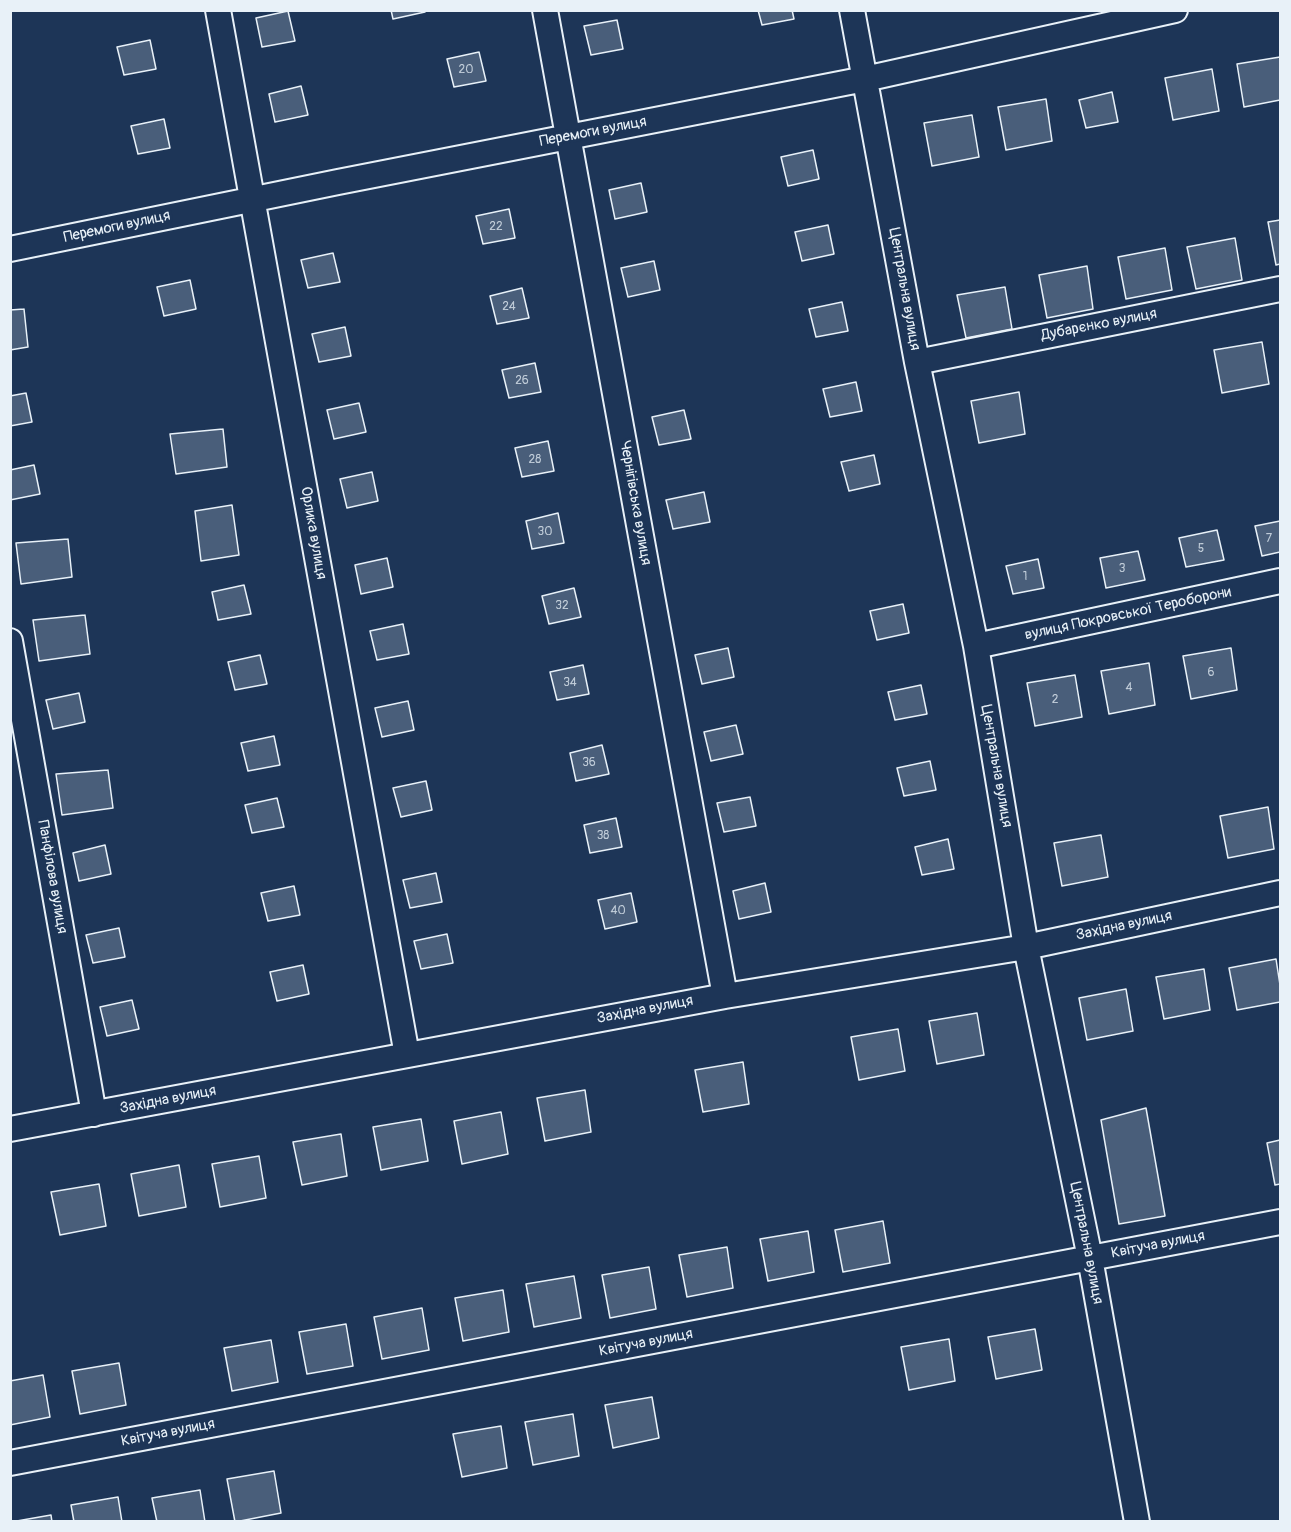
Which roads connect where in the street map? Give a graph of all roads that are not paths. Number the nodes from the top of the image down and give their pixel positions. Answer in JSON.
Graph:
{"nodes":[{"id":1,"x":218,"y":10,"type":"edge"},
{"id":2,"x":545,"y":10,"type":"edge"},
{"id":3,"x":852,"y":10,"type":"edge"},
{"id":4,"x":1175,"y":10,"type":"edge"},
{"id":5,"x":865,"y":79,"type":"junction"},
{"id":6,"x":567,"y":136,"type":"junction"},
{"id":7,"x":253,"y":199,"type":"junction"},
{"id":8,"x":10,"y":249,"type":"edge"},
{"id":9,"x":1281,"y":289,"type":"edge"},
{"id":10,"x":917,"y":362,"type":"junction"},
{"id":11,"x":1281,"y":581,"type":"edge"},
{"id":12,"x":10,"y":641,"type":"edge"},
{"id":13,"x":976,"y":646,"type":"junction"},
{"id":14,"x":1281,"y":893,"type":"edge"},
{"id":15,"x":1026,"y":947,"type":"junction"},
{"id":16,"x":725,"y":996,"type":"junction"},
{"id":17,"x":407,"y":1055,"type":"junction"},
{"id":18,"x":94,"y":1114,"type":"junction"},
{"id":19,"x":10,"y":1129,"type":"edge"},
{"id":20,"x":1281,"y":1222,"type":"edge"},
{"id":21,"x":1090,"y":1258,"type":"junction"},
{"id":22,"x":10,"y":1463,"type":"edge"},
{"id":23,"x":1137,"y":1521,"type":"edge"}],
"edges":[{"from":1,"to":7,"type":"street","name":"Орлика вулиця"},
{"from":2,"to":6,"type":"street","name":"Чернігівська вулиця"},
{"from":3,"to":5,"type":"street","name":"Центральна вулиця"},
{"from":4,"to":5,"type":"street","name":"Перемоги вулиця"},
{"from":5,"to":6,"type":"street","name":"Перемоги вулиця"},
{"from":5,"to":10,"type":"street","name":"Центральна вулиця"},
{"from":6,"to":7,"type":"street","name":"Перемоги вулиця"},
{"from":6,"to":16,"type":"street","name":"Чернігівська вулиця"},
{"from":7,"to":8,"type":"street","name":"Перемоги вулиця"},
{"from":7,"to":17,"type":"street","name":"Орлика вулиця"},
{"from":9,"to":10,"type":"street","name":"Дубарєнко вулиця"},
{"from":10,"to":13,"type":"street","name":"Центральна вулиця"},
{"from":11,"to":13,"type":"street","name":"вулиця Покровської Тероборони"},
{"from":12,"to":18,"type":"street","name":"Панфілова вулиця"},
{"from":13,"to":15,"type":"street","name":"Центральна вулиця"},
{"from":14,"to":15,"type":"street","name":"Західна вулиця"},
{"from":15,"to":16,"type":"street","name":"Західна вулиця"},
{"from":15,"to":21,"type":"street","name":"Центральна вулиця"},
{"from":16,"to":17,"type":"street","name":"Західна вулиця"},
{"from":17,"to":18,"type":"street","name":"Західна вулиця"},
{"from":18,"to":19,"type":"street","name":"Західна вулиця"},
{"from":20,"to":21,"type":"street","name":"Квітуча вулиця"},
{"from":21,"to":22,"type":"street","name":"Квітуча вулиця"},
{"from":21,"to":23,"type":"street","name":"Центральна вулиця"}]}
